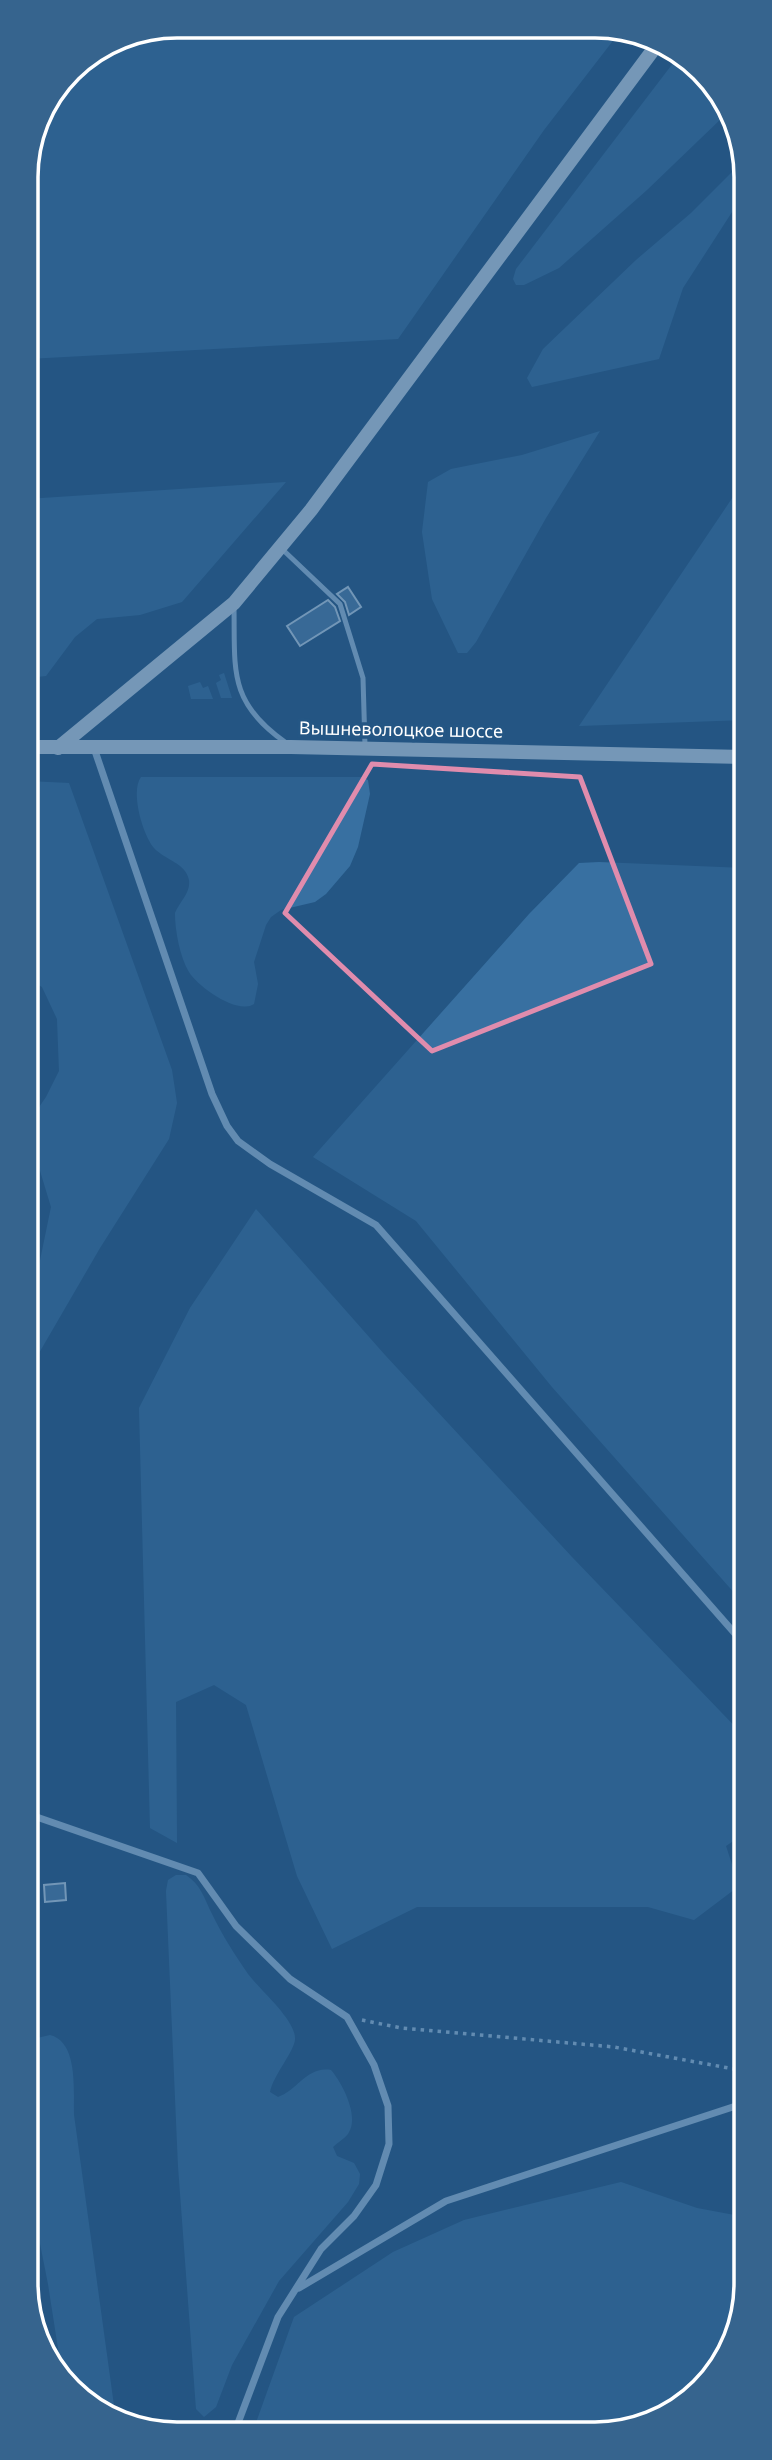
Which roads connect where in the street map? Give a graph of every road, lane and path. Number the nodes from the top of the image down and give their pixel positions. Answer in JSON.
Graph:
{"nodes":[{"id":1,"x":652,"y":51,"type":"edge"},
{"id":2,"x":280,"y":547,"type":"junction"},
{"id":3,"x":234,"y":603,"type":"junction"},
{"id":4,"x":39,"y":747,"type":"edge"},
{"id":5,"x":291,"y":747,"type":"junction"},
{"id":6,"x":58,"y":748,"type":"junction"},
{"id":7,"x":94,"y":748,"type":"junction"},
{"id":8,"x":365,"y":749,"type":"junction"},
{"id":9,"x":734,"y":757,"type":"edge"},
{"id":10,"x":733,"y":1632,"type":"edge"},
{"id":11,"x":38,"y":1817,"type":"edge"},
{"id":12,"x":347,"y":2017,"type":"junction"},
{"id":13,"x":733,"y":2069,"type":"edge"},
{"id":14,"x":733,"y":2107,"type":"edge"},
{"id":15,"x":296,"y":2290,"type":"junction"},
{"id":16,"x":238,"y":2422,"type":"edge"}],
"edges":[{"from":1,"to":2,"type":"main road"},
{"from":2,"to":3,"type":"main road"},
{"from":2,"to":8,"type":"lane"},
{"from":3,"to":5,"type":"lane"},
{"from":3,"to":6,"type":"main road"},
{"from":4,"to":6,"type":"main road","name":"Вышневолоцкое шоссе"},
{"from":5,"to":7,"type":"main road","name":"Вышневолоцкое шоссе"},
{"from":5,"to":8,"type":"main road","name":"Вышневолоцкое шоссе"},
{"from":6,"to":7,"type":"main road","name":"Вышневолоцкое шоссе"},
{"from":7,"to":10,"type":"street"},
{"from":8,"to":9,"type":"main road","name":"Вышневолоцкое шоссе"},
{"from":11,"to":12,"type":"street"},
{"from":12,"to":13,"type":"path"},
{"from":12,"to":15,"type":"street"},
{"from":14,"to":15,"type":"street"},
{"from":15,"to":16,"type":"street"}]}
